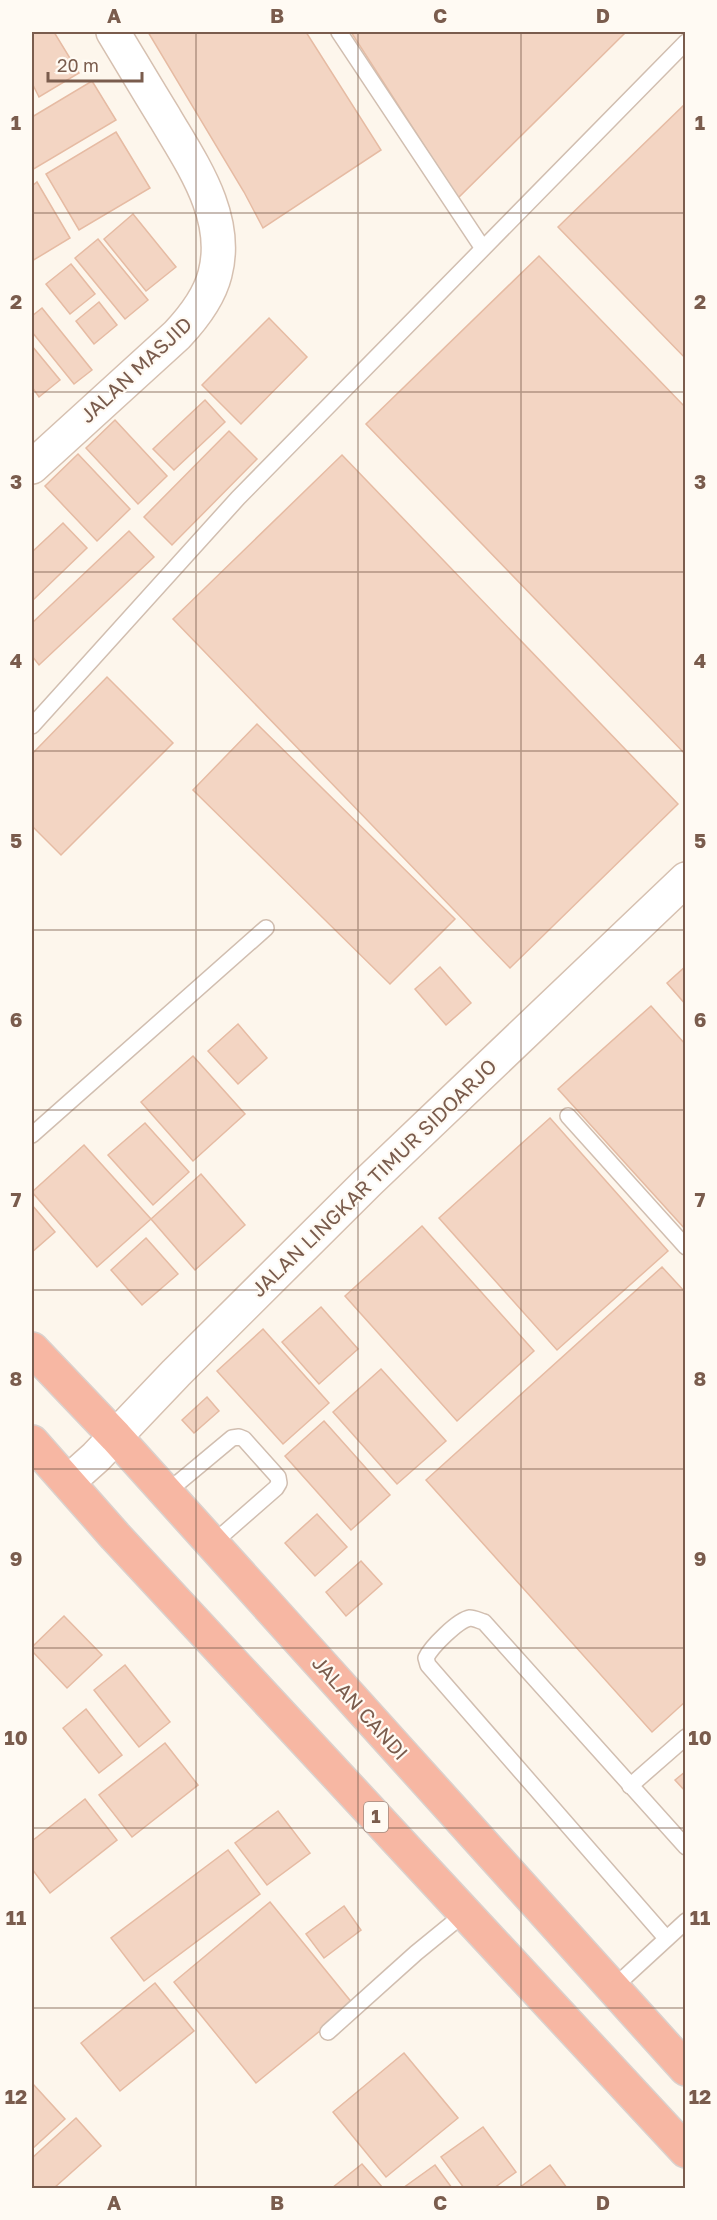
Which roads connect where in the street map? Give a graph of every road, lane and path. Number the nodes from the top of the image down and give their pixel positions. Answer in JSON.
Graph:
{"nodes":[{"id":1,"x":113,"y":32,"type":"edge"},
{"id":2,"x":339,"y":32,"type":"edge"},
{"id":3,"x":686,"y":42,"type":"edge"},
{"id":4,"x":482,"y":247,"type":"junction"},
{"id":5,"x":32,"y":467,"type":"edge"},
{"id":6,"x":32,"y":726,"type":"edge"},
{"id":7,"x":686,"y":879,"type":"edge"},
{"id":8,"x":266,"y":928,"type":"dead end"},
{"id":9,"x":568,"y":1116,"type":"dead end"},
{"id":10,"x":32,"y":1135,"type":"edge"},
{"id":11,"x":686,"y":1247,"type":"edge"},
{"id":12,"x":32,"y":1349,"type":"edge"},
{"id":13,"x":116,"y":1437,"type":"junction"},
{"id":14,"x":32,"y":1442,"type":"edge"},
{"id":15,"x":68,"y":1482,"type":"junction"},
{"id":16,"x":166,"y":1493,"type":"junction"},
{"id":17,"x":212,"y":1544,"type":"junction"},
{"id":18,"x":686,"y":1737,"type":"edge"},
{"id":19,"x":630,"y":1786,"type":"junction"},
{"id":20,"x":686,"y":1847,"type":"edge"},
{"id":21,"x":465,"y":1913,"type":"junction"},
{"id":22,"x":686,"y":1921,"type":"edge"},
{"id":23,"x":666,"y":1938,"type":"junction"},
{"id":24,"x":612,"y":1988,"type":"junction"},
{"id":25,"x":328,"y":2032,"type":"dead end"},
{"id":26,"x":686,"y":2069,"type":"edge"},
{"id":27,"x":686,"y":2151,"type":"edge"}],
"edges":[{"from":1,"to":5,"type":"main road","name":"JALAN MASJID"},
{"from":2,"to":4,"type":"lane"},
{"from":3,"to":4,"type":"lane"},
{"from":4,"to":6,"type":"lane"},
{"from":7,"to":13,"type":"main road","name":"JALAN LINGKAR TIMUR SIDOARJO"},
{"from":8,"to":10,"type":"lane"},
{"from":9,"to":11,"type":"lane"},
{"from":12,"to":13,"type":"highway","name":"JALAN CANDI"},
{"from":13,"to":15,"type":"main road","name":"JALAN LINGKAR TIMUR SIDOARJO"},
{"from":13,"to":16,"type":"highway","name":"JALAN CANDI"},
{"from":14,"to":15,"type":"highway","number":"1"},
{"from":15,"to":21,"type":"highway","number":"1"},
{"from":16,"to":17,"type":"highway","name":"JALAN CANDI"},
{"from":16,"to":17,"type":"lane"},
{"from":17,"to":24,"type":"highway","name":"JALAN CANDI"},
{"from":18,"to":19,"type":"lane"},
{"from":19,"to":20,"type":"lane"},
{"from":19,"to":23,"type":"lane"},
{"from":21,"to":25,"type":"lane"},
{"from":21,"to":27,"type":"highway","number":"1"},
{"from":22,"to":23,"type":"lane"},
{"from":23,"to":24,"type":"lane"},
{"from":24,"to":26,"type":"highway","name":"JALAN CANDI"}]}
